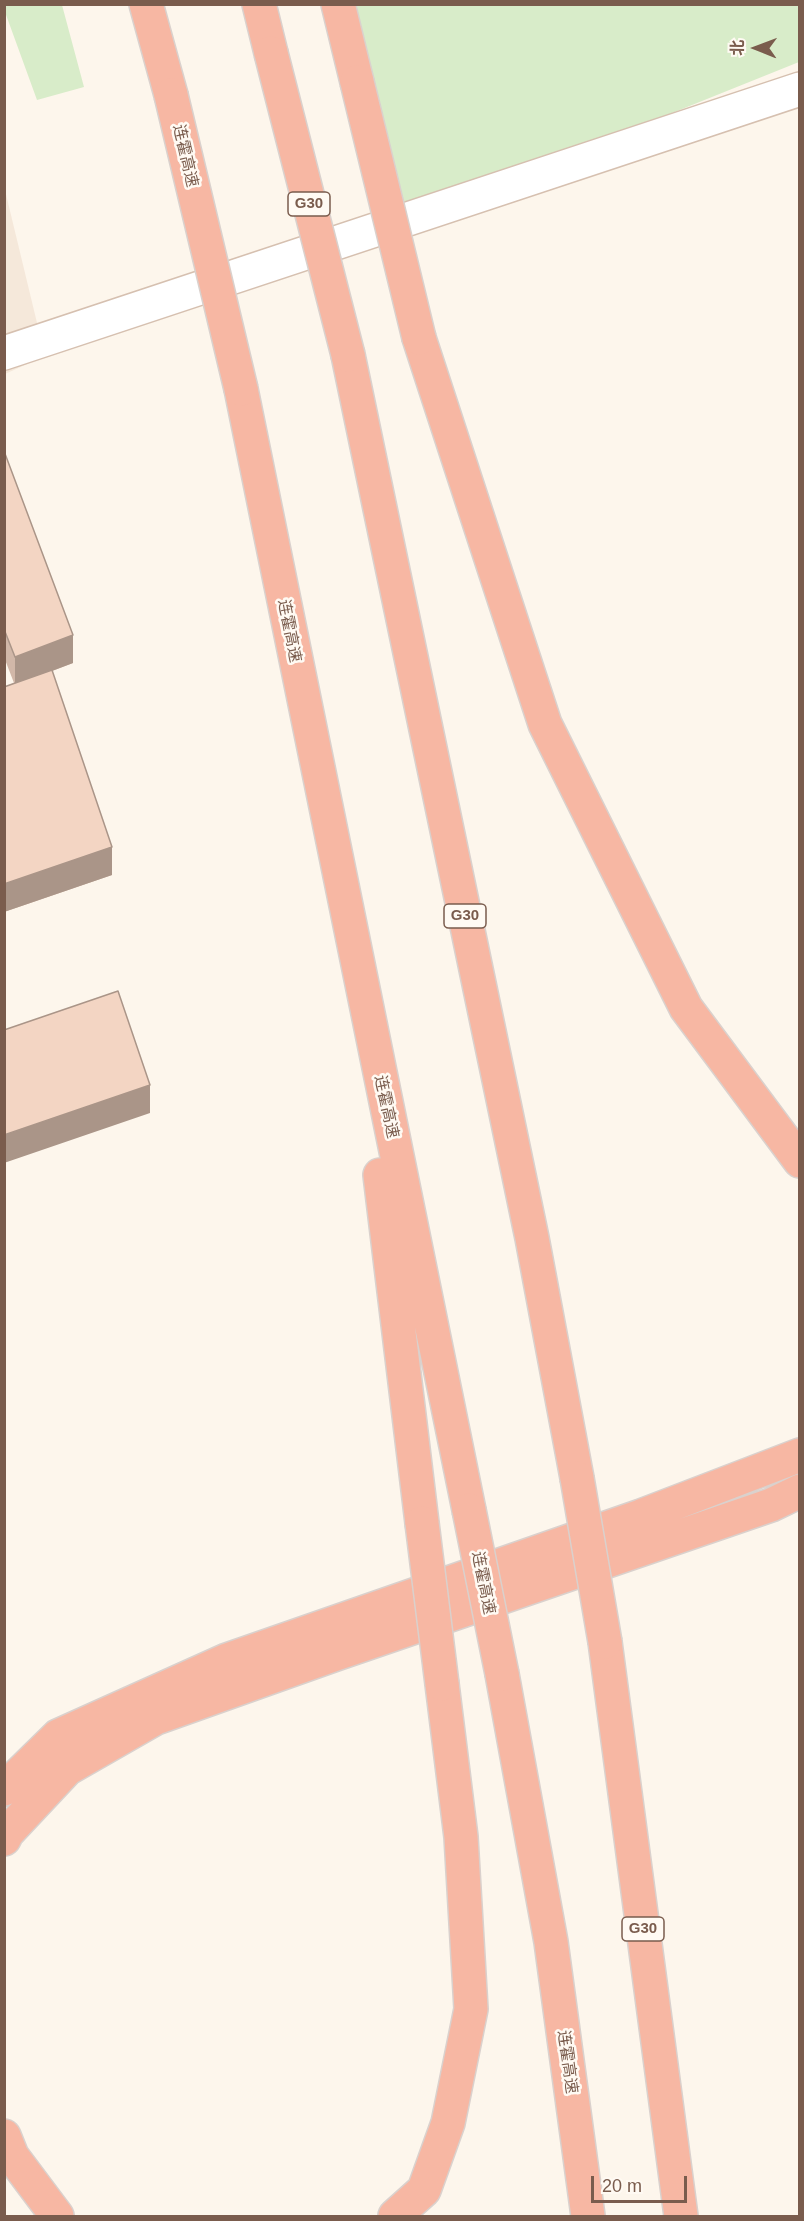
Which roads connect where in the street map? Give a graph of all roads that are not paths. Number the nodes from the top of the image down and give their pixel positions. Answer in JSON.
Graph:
{"nodes":[{"id":1,"x":146,"y":4,"type":"edge"},
{"id":2,"x":259,"y":4,"type":"edge"},
{"id":3,"x":338,"y":4,"type":"edge"},
{"id":4,"x":800,"y":90,"type":"edge"},
{"id":5,"x":4,"y":353,"type":"edge"},
{"id":6,"x":350,"y":932,"type":"junction"},
{"id":7,"x":800,"y":1161,"type":"edge"},
{"id":8,"x":800,"y":1455,"type":"edge"},
{"id":9,"x":800,"y":1491,"type":"edge"},
{"id":10,"x":4,"y":1789,"type":"edge"},
{"id":11,"x":4,"y":1839,"type":"edge"},
{"id":12,"x":4,"y":2136,"type":"edge"},
{"id":13,"x":57,"y":2217,"type":"edge"},
{"id":14,"x":395,"y":2217,"type":"edge"},
{"id":15,"x":588,"y":2217,"type":"edge"},
{"id":16,"x":681,"y":2217,"type":"edge"}],
"edges":[{"from":1,"to":6,"type":"highway","name":"连霍高速","bridge":true},
{"from":2,"to":16,"type":"highway","number":"G30","bridge":true},
{"from":3,"to":7,"type":"highway","bridge":true},
{"from":4,"to":5,"type":"main road"},
{"from":6,"to":14,"type":"highway","bridge":true},
{"from":6,"to":15,"type":"highway","name":"连霍高速","bridge":true},
{"from":8,"to":10,"type":"highway"},
{"from":9,"to":11,"type":"highway"},
{"from":12,"to":13,"type":"highway"}]}
